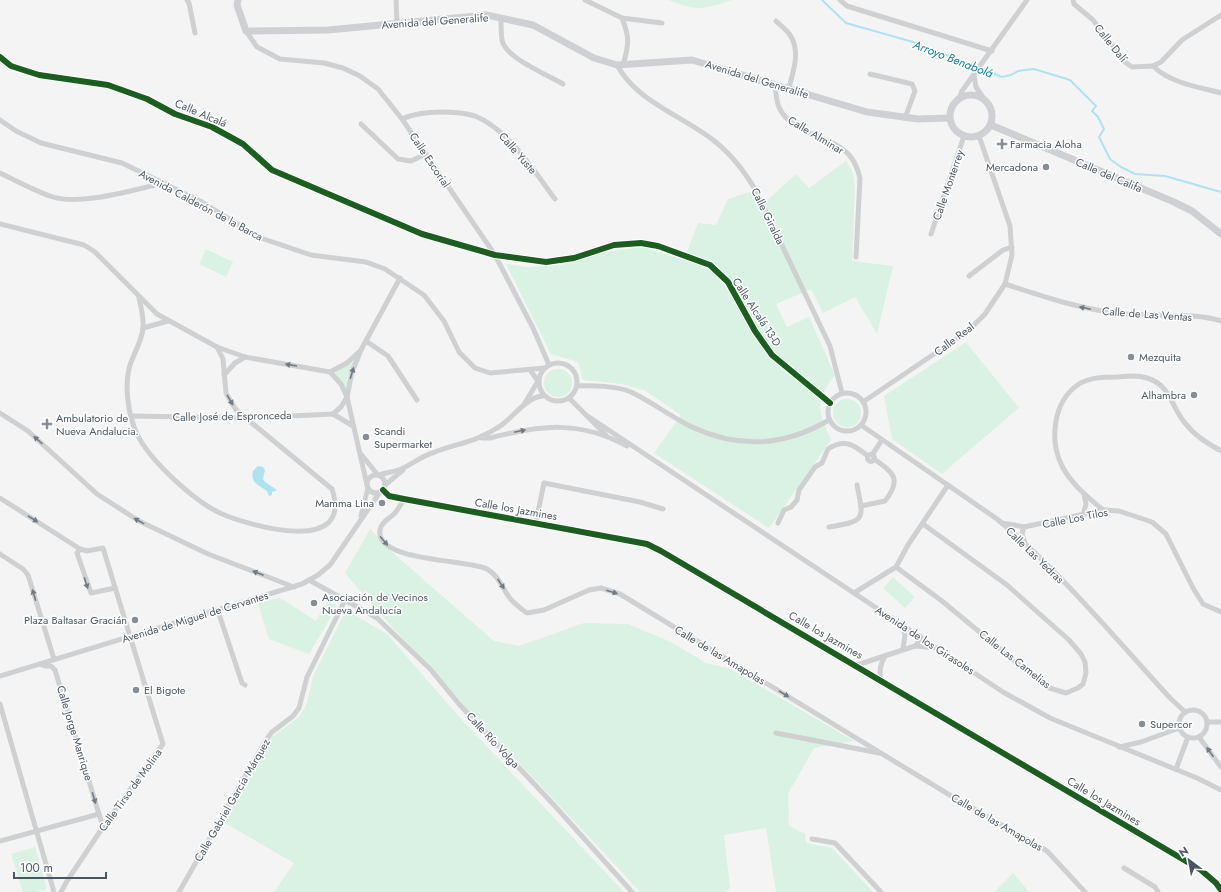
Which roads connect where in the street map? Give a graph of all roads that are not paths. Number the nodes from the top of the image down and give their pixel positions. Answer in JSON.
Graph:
{"nodes":[{"id":1,"x":186,"y":0,"type":"edge"},
{"id":2,"x":238,"y":0,"type":"edge"},
{"id":3,"x":396,"y":0,"type":"edge"},
{"id":4,"x":585,"y":0,"type":"edge"},
{"id":5,"x":840,"y":0,"type":"edge"},
{"id":6,"x":1027,"y":0,"type":"edge"},
{"id":7,"x":1073,"y":2,"type":"edge"},
{"id":8,"x":1221,"y":15,"type":"edge"},
{"id":9,"x":501,"y":18,"type":"junction"},
{"id":10,"x":622,"y":18,"type":"junction"},
{"id":11,"x":776,"y":21,"type":"dead end"},
{"id":12,"x":397,"y":23,"type":"junction"},
{"id":13,"x":662,"y":23,"type":"dead end"},
{"id":14,"x":246,"y":31,"type":"junction"},
{"id":15,"x":195,"y":34,"type":"dead end"},
{"id":16,"x":992,"y":50,"type":"junction"},
{"id":17,"x":0,"y":57,"type":"edge"},
{"id":18,"x":620,"y":65,"type":"junction"},
{"id":19,"x":1153,"y":66,"type":"junction"},
{"id":20,"x":870,"y":74,"type":"dead end"},
{"id":21,"x":974,"y":76,"type":"junction"},
{"id":22,"x":563,"y":84,"type":"dead end"},
{"id":23,"x":775,"y":84,"type":"junction"},
{"id":24,"x":789,"y":88,"type":"junction"},
{"id":25,"x":1221,"y":93,"type":"edge"},
{"id":26,"x":959,"y":99,"type":"junction"},
{"id":27,"x":984,"y":99,"type":"junction"},
{"id":28,"x":905,"y":118,"type":"junction"},
{"id":29,"x":950,"y":118,"type":"junction"},
{"id":30,"x":402,"y":119,"type":"junction"},
{"id":31,"x":0,"y":120,"type":"edge"},
{"id":32,"x":361,"y":124,"type":"dead end"},
{"id":33,"x":991,"y":125,"type":"junction"},
{"id":34,"x":964,"y":136,"type":"junction"},
{"id":35,"x":979,"y":136,"type":"junction"},
{"id":36,"x":426,"y":154,"type":"junction"},
{"id":37,"x":0,"y":173,"type":"edge"},
{"id":38,"x":165,"y":183,"type":"junction"},
{"id":39,"x":555,"y":198,"type":"dead end"},
{"id":40,"x":0,"y":224,"type":"edge"},
{"id":41,"x":931,"y":234,"type":"dead end"},
{"id":42,"x":1221,"y":234,"type":"edge"},
{"id":43,"x":1012,"y":247,"type":"junction"},
{"id":44,"x":496,"y":255,"type":"junction"},
{"id":45,"x":856,"y":257,"type":"dead end"},
{"id":46,"x":969,"y":276,"type":"dead end"},
{"id":47,"x":400,"y":278,"type":"junction"},
{"id":48,"x":1005,"y":284,"type":"junction"},
{"id":49,"x":139,"y":298,"type":"junction"},
{"id":50,"x":168,"y":321,"type":"junction"},
{"id":51,"x":1221,"y":321,"type":"edge"},
{"id":52,"x":143,"y":328,"type":"junction"},
{"id":53,"x":366,"y":341,"type":"junction"},
{"id":54,"x":217,"y":347,"type":"junction"},
{"id":55,"x":361,"y":350,"type":"junction"},
{"id":56,"x":245,"y":357,"type":"junction"},
{"id":57,"x":547,"y":366,"type":"junction"},
{"id":58,"x":530,"y":370,"type":"junction"},
{"id":59,"x":330,"y":372,"type":"junction"},
{"id":60,"x":224,"y":375,"type":"junction"},
{"id":61,"x":538,"y":381,"type":"junction"},
{"id":62,"x":577,"y":386,"type":"junction"},
{"id":63,"x":842,"y":393,"type":"junction"},
{"id":64,"x":543,"y":396,"type":"junction"},
{"id":65,"x":347,"y":397,"type":"junction"},
{"id":66,"x":569,"y":398,"type":"junction"},
{"id":67,"x":417,"y":400,"type":"dead end"},
{"id":68,"x":830,"y":402,"type":"junction"},
{"id":69,"x":863,"y":402,"type":"junction"},
{"id":70,"x":525,"y":404,"type":"junction"},
{"id":71,"x":0,"y":413,"type":"edge"},
{"id":72,"x":333,"y":414,"type":"junction"},
{"id":73,"x":131,"y":416,"type":"junction"},
{"id":74,"x":589,"y":417,"type":"junction"},
{"id":75,"x":248,"y":418,"type":"junction"},
{"id":76,"x":829,"y":420,"type":"junction"},
{"id":77,"x":861,"y":425,"type":"junction"},
{"id":78,"x":354,"y":426,"type":"junction"},
{"id":79,"x":606,"y":435,"type":"junction"},
{"id":80,"x":482,"y":438,"type":"junction"},
{"id":81,"x":882,"y":440,"type":"junction"},
{"id":82,"x":1221,"y":451,"type":"edge"},
{"id":83,"x":359,"y":452,"type":"junction"},
{"id":84,"x":647,"y":457,"type":"junction"},
{"id":85,"x":871,"y":457,"type":"junction"},
{"id":86,"x":405,"y":467,"type":"junction"},
{"id":87,"x":378,"y":475,"type":"junction"},
{"id":88,"x":857,"y":485,"type":"dead end"},
{"id":89,"x":367,"y":486,"type":"junction"},
{"id":90,"x":948,"y":486,"type":"junction"},
{"id":91,"x":383,"y":489,"type":"junction"},
{"id":92,"x":1084,"y":494,"type":"junction"},
{"id":93,"x":0,"y":498,"type":"edge"},
{"id":94,"x":404,"y":499,"type":"junction"},
{"id":95,"x":861,"y":506,"type":"junction"},
{"id":96,"x":663,"y":509,"type":"dead end"},
{"id":97,"x":1104,"y":510,"type":"junction"},
{"id":98,"x":1083,"y":515,"type":"junction"},
{"id":99,"x":361,"y":517,"type":"junction"},
{"id":100,"x":536,"y":522,"type":"junction"},
{"id":101,"x":1000,"y":522,"type":"junction"},
{"id":102,"x":778,"y":523,"type":"dead end"},
{"id":103,"x":923,"y":524,"type":"junction"},
{"id":104,"x":829,"y":527,"type":"dead end"},
{"id":105,"x":1024,"y":527,"type":"junction"},
{"id":106,"x":1026,"y":544,"type":"junction"},
{"id":107,"x":80,"y":549,"type":"junction"},
{"id":108,"x":0,"y":554,"type":"edge"},
{"id":109,"x":896,"y":567,"type":"junction"},
{"id":110,"x":309,"y":580,"type":"junction"},
{"id":111,"x":294,"y":587,"type":"junction"},
{"id":112,"x":115,"y":588,"type":"junction"},
{"id":113,"x":854,"y":593,"type":"junction"},
{"id":114,"x":345,"y":600,"type":"junction"},
{"id":115,"x":218,"y":610,"type":"junction"},
{"id":116,"x":1221,"y":612,"type":"edge"},
{"id":117,"x":902,"y":625,"type":"junction"},
{"id":118,"x":918,"y":635,"type":"junction"},
{"id":119,"x":130,"y":637,"type":"junction"},
{"id":120,"x":905,"y":643,"type":"junction"},
{"id":121,"x":914,"y":646,"type":"junction"},
{"id":122,"x":938,"y":648,"type":"junction"},
{"id":123,"x":904,"y":649,"type":"junction"},
{"id":124,"x":885,"y":656,"type":"junction"},
{"id":125,"x":54,"y":659,"type":"junction"},
{"id":126,"x":40,"y":664,"type":"junction"},
{"id":127,"x":857,"y":665,"type":"junction"},
{"id":128,"x":0,"y":676,"type":"edge"},
{"id":129,"x":881,"y":680,"type":"junction"},
{"id":130,"x":245,"y":685,"type":"dead end"},
{"id":131,"x":0,"y":704,"type":"edge"},
{"id":132,"x":1185,"y":712,"type":"junction"},
{"id":133,"x":1207,"y":722,"type":"junction"},
{"id":134,"x":1221,"y":722,"type":"edge"},
{"id":135,"x":1179,"y":728,"type":"junction"},
{"id":136,"x":776,"y":733,"type":"dead end"},
{"id":137,"x":1200,"y":737,"type":"junction"},
{"id":138,"x":1188,"y":738,"type":"junction"},
{"id":139,"x":1118,"y":747,"type":"junction"},
{"id":140,"x":884,"y":754,"type":"junction"},
{"id":141,"x":1221,"y":768,"type":"edge"},
{"id":142,"x":1176,"y":769,"type":"junction"},
{"id":143,"x":1221,"y":790,"type":"edge"},
{"id":144,"x":99,"y":814,"type":"junction"},
{"id":145,"x":102,"y":827,"type":"junction"},
{"id":146,"x":37,"y":831,"type":"junction"},
{"id":147,"x":812,"y":839,"type":"dead end"},
{"id":148,"x":0,"y":841,"type":"edge"},
{"id":149,"x":1124,"y":868,"type":"dead end"},
{"id":150,"x":1221,"y":890,"type":"edge"},
{"id":151,"x":54,"y":892,"type":"edge"},
{"id":152,"x":61,"y":892,"type":"edge"},
{"id":153,"x":179,"y":892,"type":"edge"},
{"id":154,"x":632,"y":892,"type":"edge"},
{"id":155,"x":881,"y":892,"type":"edge"},
{"id":156,"x":1085,"y":892,"type":"edge"},
{"id":157,"x":1158,"y":892,"type":"edge"}],
"edges":[{"from":1,"to":15,"type":"street"},
{"from":2,"to":14,"type":"street"},
{"from":3,"to":12,"type":"street"},
{"from":4,"to":10,"type":"street"},
{"from":5,"to":16,"type":"street"},
{"from":6,"to":16,"type":"street"},
{"from":7,"to":19,"type":"street","name":"Calle Dalí"},
{"from":8,"to":19,"type":"street"},
{"from":9,"to":12,"type":"street","name":"Avenida del Generalife"},
{"from":9,"to":18,"type":"street","name":"Avenida del Generalife"},
{"from":9,"to":22,"type":"street"},
{"from":10,"to":13,"type":"street"},
{"from":10,"to":18,"type":"street"},
{"from":11,"to":24,"type":"street"},
{"from":12,"to":14,"type":"street","name":"Avenida del Generalife"},
{"from":14,"to":30,"type":"street","name":"Calle Escorial"},
{"from":16,"to":21,"type":"street"},
{"from":17,"to":44,"type":"street","name":"Calle Alcalá"},
{"from":18,"to":23,"type":"street","name":"Avenida del Generalife"},
{"from":18,"to":63,"type":"street","name":"Calle Giralda"},
{"from":19,"to":25,"type":"street"},
{"from":20,"to":28,"type":"street"},
{"from":21,"to":26,"type":"street"},
{"from":21,"to":27,"type":"street"},
{"from":23,"to":24,"type":"street","name":"Avenida del Generalife"},
{"from":23,"to":45,"type":"street","name":"Calle Alminar"},
{"from":24,"to":28,"type":"street","name":"Avenida del Generalife"},
{"from":26,"to":27,"type":"street"},
{"from":26,"to":29,"type":"street"},
{"from":27,"to":33,"type":"street"},
{"from":28,"to":29,"type":"street","name":"Avenida del Generalife"},
{"from":29,"to":34,"type":"street"},
{"from":30,"to":36,"type":"street","name":"Calle Escorial"},
{"from":30,"to":39,"type":"street","name":"Calle Yuste"},
{"from":31,"to":38,"type":"street","name":"Avenida Calderón de la Barca"},
{"from":32,"to":36,"type":"street"},
{"from":33,"to":35,"type":"street"},
{"from":33,"to":42,"type":"street","name":"Calle del Califa"},
{"from":34,"to":35,"type":"street"},
{"from":34,"to":41,"type":"street","name":"Calle Monterrey"},
{"from":35,"to":43,"type":"street","name":"Calle Real"},
{"from":36,"to":44,"type":"street","name":"Calle Escorial"},
{"from":37,"to":38,"type":"street"},
{"from":38,"to":47,"type":"street","name":"Avenida Calderón de la Barca"},
{"from":40,"to":49,"type":"street"},
{"from":43,"to":46,"type":"street"},
{"from":43,"to":48,"type":"street","name":"Calle Real"},
{"from":44,"to":57,"type":"street","name":"Calle Escorial"},
{"from":44,"to":68,"type":"street","name":"Calle Alcalá 13-D"},
{"from":47,"to":53,"type":"street"},
{"from":47,"to":58,"type":"street","name":"Avenida Calderón de la Barca"},
{"from":51,"to":48,"type":"street","name":"Calle de Las Ventas","one_way":true},
{"from":48,"to":69,"type":"street","name":"Calle Real"},
{"from":49,"to":50,"type":"street"},
{"from":49,"to":52,"type":"street"},
{"from":50,"to":52,"type":"street"},
{"from":50,"to":54,"type":"street"},
{"from":52,"to":73,"type":"street"},
{"from":53,"to":55,"type":"street"},
{"from":53,"to":67,"type":"street"},
{"from":54,"to":56,"type":"street"},
{"from":54,"to":60,"type":"street"},
{"from":55,"to":59,"type":"street"},
{"from":65,"to":55,"type":"street","one_way":true},
{"from":59,"to":56,"type":"street","one_way":true},
{"from":56,"to":60,"type":"street"},
{"from":57,"to":58,"type":"street","name":"Avenida Calderón de la Barca"},
{"from":57,"to":61,"type":"street"},
{"from":57,"to":62,"type":"street"},
{"from":58,"to":61,"type":"street"},
{"from":59,"to":65,"type":"street"},
{"from":60,"to":75,"type":"street","one_way":true},
{"from":61,"to":64,"type":"street"},
{"from":61,"to":70,"type":"street","name":"Avenida de Miguel de Cervantes"},
{"from":62,"to":66,"type":"street"},
{"from":62,"to":76,"type":"street"},
{"from":63,"to":68,"type":"street"},
{"from":63,"to":69,"type":"street"},
{"from":64,"to":66,"type":"street"},
{"from":64,"to":70,"type":"street","name":"Avenida de Miguel de Cervantes"},
{"from":65,"to":72,"type":"street"},
{"from":65,"to":78,"type":"street"},
{"from":66,"to":74,"type":"street","name":"Avenida de los Girasoles"},
{"from":68,"to":76,"type":"street"},
{"from":69,"to":77,"type":"street"},
{"from":70,"to":80,"type":"street","name":"Avenida de Miguel de Cervantes"},
{"from":111,"to":71,"type":"street","one_way":true},
{"from":72,"to":75,"type":"street","name":"Calle José de Espronceda"},
{"from":72,"to":78,"type":"street"},
{"from":73,"to":75,"type":"street","name":"Calle José de Espronceda"},
{"from":73,"to":75,"type":"street"},
{"from":74,"to":79,"type":"street","name":"Avenida de los Girasoles"},
{"from":74,"to":84,"type":"street","name":"Avenida de los Girasoles"},
{"from":76,"to":77,"type":"street"},
{"from":77,"to":81,"type":"street","name":"Calle Las Yedras"},
{"from":78,"to":83,"type":"street"},
{"from":80,"to":79,"type":"street","name":"Avenida de los Girasoles","one_way":true},
{"from":79,"to":84,"type":"street","name":"Avenida de los Girasoles"},
{"from":80,"to":86,"type":"street","name":"Avenida de Miguel de Cervantes"},
{"from":81,"to":85,"type":"street"},
{"from":81,"to":90,"type":"street","name":"Calle Las Yedras"},
{"from":82,"to":92,"type":"street"},
{"from":83,"to":87,"type":"street"},
{"from":83,"to":89,"type":"street"},
{"from":84,"to":113,"type":"street","name":"Avenida de los Girasoles"},
{"from":85,"to":95,"type":"street"},
{"from":85,"to":102,"type":"street"},
{"from":86,"to":87,"type":"street","name":"Avenida de Miguel de Cervantes"},
{"from":86,"to":91,"type":"street","name":"Avenida de Miguel de Cervantes"},
{"from":87,"to":89,"type":"street"},
{"from":87,"to":91,"type":"street"},
{"from":88,"to":95,"type":"street"},
{"from":89,"to":91,"type":"street"},
{"from":89,"to":99,"type":"street","name":"Avenida de Miguel de Cervantes"},
{"from":90,"to":101,"type":"street","name":"Calle Las Yedras"},
{"from":90,"to":103,"type":"street"},
{"from":91,"to":94,"type":"street","name":"Calle los Jazmines"},
{"from":91,"to":99,"type":"street","name":"Avenida de Miguel de Cervantes"},
{"from":92,"to":97,"type":"street"},
{"from":92,"to":98,"type":"street"},
{"from":93,"to":107,"type":"street","one_way":true},
{"from":94,"to":100,"type":"street","name":"Calle los Jazmines"},
{"from":94,"to":140,"type":"street","name":"Calle de las Amapolas","one_way":true},
{"from":95,"to":104,"type":"street"},
{"from":96,"to":100,"type":"street"},
{"from":97,"to":98,"type":"street","name":"Calle Los Tilos"},
{"from":97,"to":116,"type":"street","name":"Calle Los Tilos"},
{"from":98,"to":105,"type":"street","name":"Calle Los Tilos"},
{"from":99,"to":110,"type":"street","name":"Avenida de Miguel de Cervantes"},
{"from":100,"to":127,"type":"street","name":"Calle los Jazmines"},
{"from":101,"to":105,"type":"street","name":"Calle Los Tilos"},
{"from":101,"to":106,"type":"street","name":"Calle Las Yedras"},
{"from":103,"to":109,"type":"street"},
{"from":103,"to":109,"type":"street","name":"Calle Las Camelias"},
{"from":105,"to":106,"type":"street"},
{"from":106,"to":132,"type":"street","name":"Calle Las Yedras"},
{"from":107,"to":112,"type":"street","name":"Calle Tirso de Molina"},
{"from":107,"to":112,"type":"street","one_way":true},
{"from":125,"to":108,"type":"street","one_way":true},
{"from":109,"to":113,"type":"street"},
{"from":110,"to":111,"type":"street","name":"Avenida de Miguel de Cervantes"},
{"from":110,"to":114,"type":"street"},
{"from":111,"to":115,"type":"street","name":"Avenida de Miguel de Cervantes"},
{"from":112,"to":119,"type":"street","name":"Calle Tirso de Molina"},
{"from":113,"to":117,"type":"street","name":"Avenida de los Girasoles"},
{"from":114,"to":153,"type":"street","name":"Calle Gabriel García Márquez"},
{"from":114,"to":154,"type":"street","name":"Calle Río Volga"},
{"from":115,"to":119,"type":"street","name":"Avenida de Miguel de Cervantes"},
{"from":115,"to":130,"type":"street"},
{"from":117,"to":118,"type":"street","name":"Avenida de los Girasoles"},
{"from":117,"to":120,"type":"street"},
{"from":118,"to":120,"type":"street"},
{"from":118,"to":121,"type":"street"},
{"from":118,"to":122,"type":"street","name":"Avenida de los Girasoles"},
{"from":119,"to":125,"type":"street","name":"Avenida de Miguel de Cervantes"},
{"from":119,"to":145,"type":"street","name":"Calle Tirso de Molina"},
{"from":120,"to":123,"type":"street"},
{"from":121,"to":122,"type":"street"},
{"from":121,"to":123,"type":"street"},
{"from":122,"to":139,"type":"street","name":"Avenida de los Girasoles"},
{"from":123,"to":124,"type":"street"},
{"from":124,"to":127,"type":"street"},
{"from":124,"to":129,"type":"street"},
{"from":125,"to":126,"type":"street","name":"Avenida de Miguel de Cervantes"},
{"from":126,"to":128,"type":"street","name":"Avenida de Miguel de Cervantes"},
{"from":126,"to":144,"type":"street","name":"Calle Jorge Manrique","one_way":true},
{"from":127,"to":129,"type":"street","name":"Calle los Jazmines"},
{"from":129,"to":150,"type":"street","name":"Calle los Jazmines"},
{"from":131,"to":146,"type":"street"},
{"from":132,"to":133,"type":"street"},
{"from":132,"to":135,"type":"street"},
{"from":133,"to":134,"type":"street"},
{"from":133,"to":137,"type":"street"},
{"from":135,"to":138,"type":"street"},
{"from":135,"to":139,"type":"street"},
{"from":136,"to":140,"type":"street"},
{"from":137,"to":138,"type":"street"},
{"from":141,"to":137,"type":"street","one_way":true},
{"from":138,"to":142,"type":"street"},
{"from":139,"to":142,"type":"street","name":"Avenida de los Girasoles"},
{"from":140,"to":156,"type":"street","name":"Calle de las Amapolas"},
{"from":142,"to":143,"type":"street","name":"Avenida de los Girasoles"},
{"from":144,"to":145,"type":"street"},
{"from":144,"to":146,"type":"street"},
{"from":145,"to":152,"type":"street","name":"Calle Tirso de Molina"},
{"from":146,"to":148,"type":"street"},
{"from":146,"to":151,"type":"street"},
{"from":147,"to":155,"type":"street"},
{"from":149,"to":157,"type":"street"}]}
